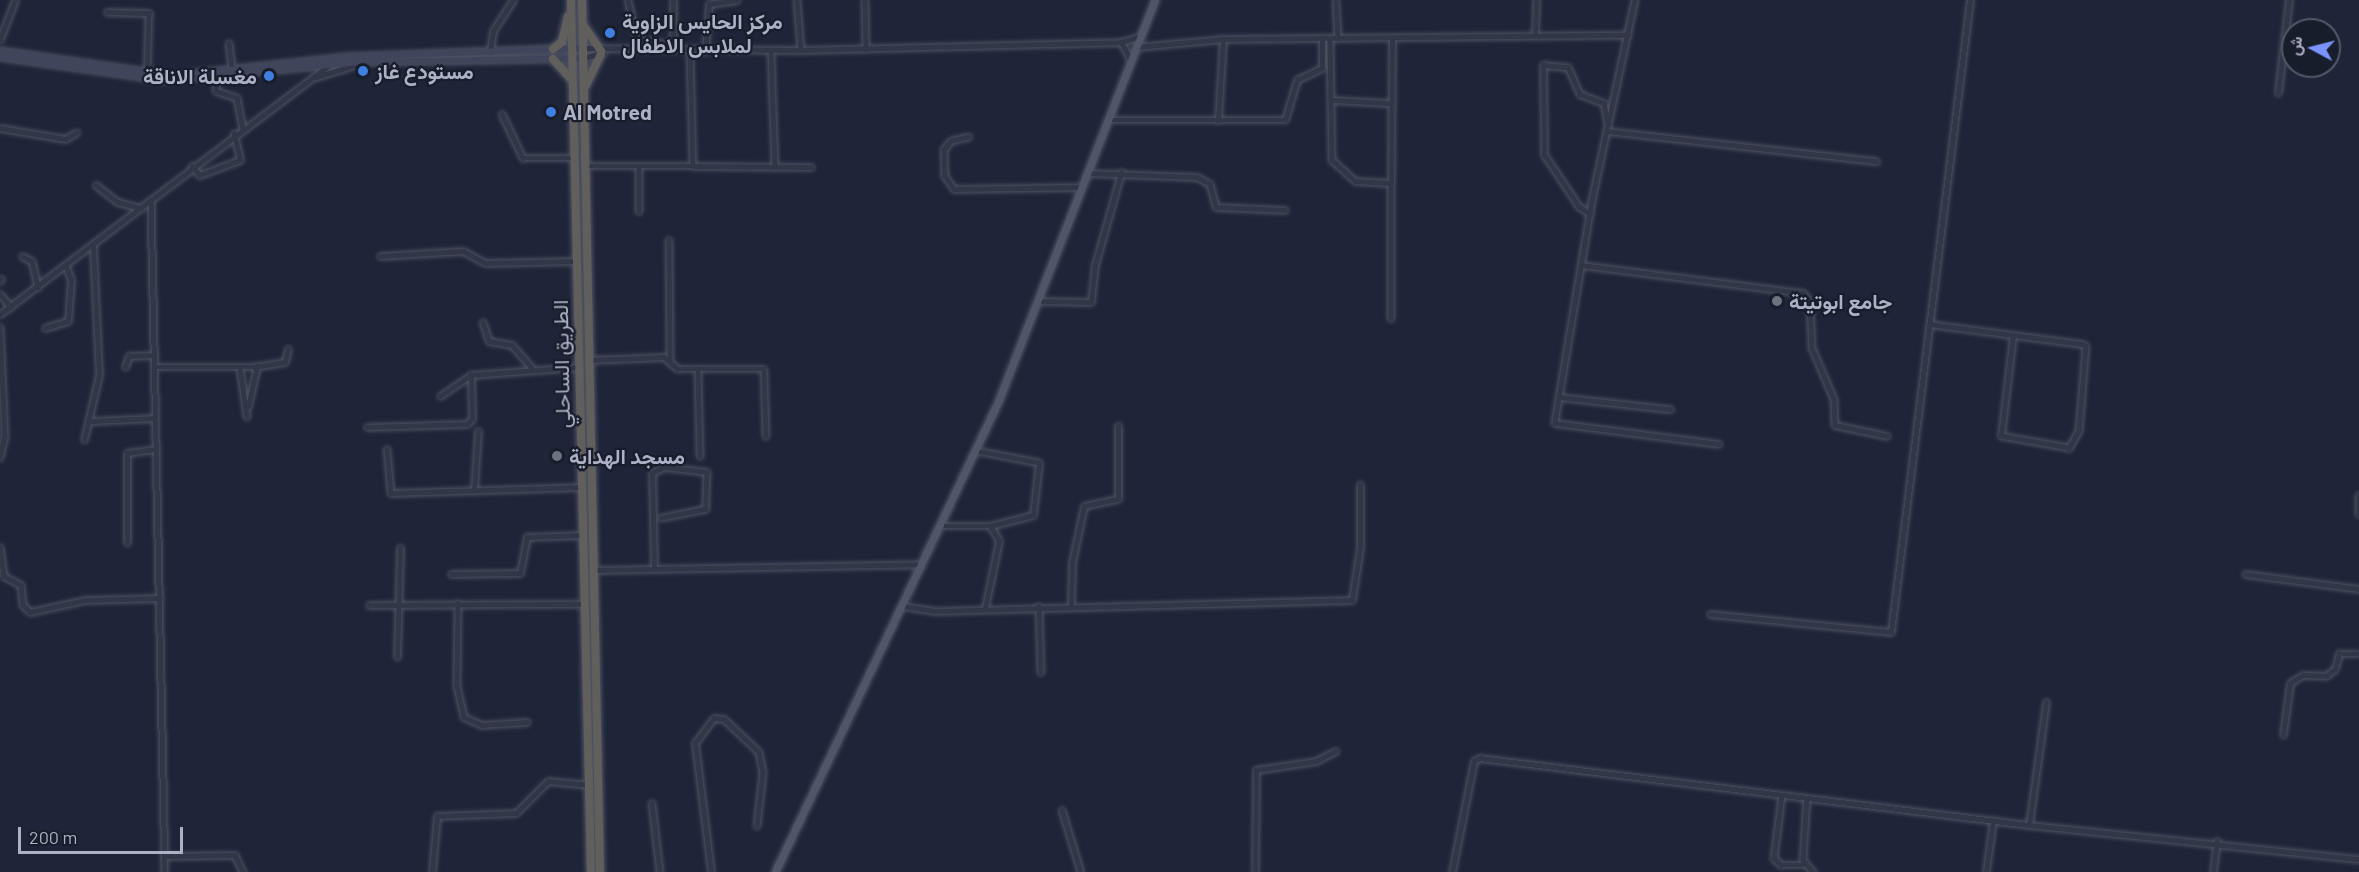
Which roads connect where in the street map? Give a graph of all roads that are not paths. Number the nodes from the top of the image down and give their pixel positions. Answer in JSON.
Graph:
{"nodes":[{"id":1,"x":15,"y":0,"type":"edge"},
{"id":2,"x":513,"y":0,"type":"edge"},
{"id":3,"x":571,"y":0,"type":"edge"},
{"id":4,"x":582,"y":0,"type":"edge"},
{"id":5,"x":628,"y":0,"type":"edge"},
{"id":6,"x":673,"y":0,"type":"edge"},
{"id":7,"x":737,"y":0,"type":"edge"},
{"id":8,"x":796,"y":0,"type":"edge"},
{"id":9,"x":865,"y":0,"type":"edge"},
{"id":10,"x":1155,"y":0,"type":"edge"},
{"id":11,"x":1336,"y":0,"type":"edge"},
{"id":12,"x":1536,"y":0,"type":"edge"},
{"id":13,"x":1635,"y":0,"type":"edge"},
{"id":14,"x":1970,"y":0,"type":"edge"},
{"id":15,"x":2289,"y":0,"type":"edge"},
{"id":16,"x":571,"y":11,"type":"junction"},
{"id":17,"x":107,"y":12,"type":"dead end"},
{"id":18,"x":582,"y":23,"type":"junction"},
{"id":19,"x":1535,"y":34,"type":"junction"},
{"id":20,"x":1142,"y":35,"type":"junction"},
{"id":21,"x":1628,"y":35,"type":"junction"},
{"id":22,"x":1322,"y":38,"type":"junction"},
{"id":23,"x":1330,"y":38,"type":"junction"},
{"id":24,"x":1338,"y":38,"type":"junction"},
{"id":25,"x":1392,"y":38,"type":"junction"},
{"id":26,"x":0,"y":39,"type":"edge"},
{"id":27,"x":1223,"y":39,"type":"junction"},
{"id":28,"x":1120,"y":42,"type":"junction"},
{"id":29,"x":229,"y":43,"type":"dead end"},
{"id":30,"x":1137,"y":47,"type":"junction"},
{"id":31,"x":572,"y":48,"type":"junction"},
{"id":32,"x":582,"y":48,"type":"junction"},
{"id":33,"x":553,"y":49,"type":"junction"},
{"id":34,"x":866,"y":49,"type":"junction"},
{"id":35,"x":801,"y":50,"type":"junction"},
{"id":36,"x":0,"y":51,"type":"edge"},
{"id":37,"x":771,"y":51,"type":"junction"},
{"id":38,"x":490,"y":52,"type":"junction"},
{"id":39,"x":690,"y":52,"type":"junction"},
{"id":40,"x":705,"y":52,"type":"junction"},
{"id":41,"x":602,"y":53,"type":"junction"},
{"id":42,"x":0,"y":57,"type":"edge"},
{"id":43,"x":583,"y":58,"type":"junction"},
{"id":44,"x":553,"y":59,"type":"junction"},
{"id":45,"x":573,"y":59,"type":"junction"},
{"id":46,"x":332,"y":61,"type":"junction"},
{"id":47,"x":363,"y":62,"type":"junction"},
{"id":48,"x":1131,"y":63,"type":"junction"},
{"id":49,"x":232,"y":69,"type":"junction"},
{"id":50,"x":122,"y":74,"type":"junction"},
{"id":51,"x":147,"y":75,"type":"junction"},
{"id":52,"x":218,"y":75,"type":"junction"},
{"id":53,"x":315,"y":77,"type":"junction"},
{"id":54,"x":573,"y":83,"type":"junction"},
{"id":55,"x":584,"y":91,"type":"junction"},
{"id":56,"x":2278,"y":93,"type":"dead end"},
{"id":57,"x":1332,"y":100,"type":"junction"},
{"id":58,"x":1388,"y":103,"type":"junction"},
{"id":59,"x":502,"y":114,"type":"dead end"},
{"id":60,"x":1108,"y":120,"type":"junction"},
{"id":61,"x":1218,"y":121,"type":"junction"},
{"id":62,"x":1608,"y":124,"type":"junction"},
{"id":63,"x":0,"y":128,"type":"edge"},
{"id":64,"x":243,"y":128,"type":"junction"},
{"id":65,"x":1607,"y":130,"type":"junction"},
{"id":66,"x":76,"y":133,"type":"dead end"},
{"id":67,"x":234,"y":134,"type":"junction"},
{"id":68,"x":969,"y":137,"type":"dead end"},
{"id":69,"x":574,"y":158,"type":"junction"},
{"id":70,"x":1875,"y":161,"type":"dead end"},
{"id":71,"x":192,"y":166,"type":"junction"},
{"id":72,"x":584,"y":166,"type":"junction"},
{"id":73,"x":639,"y":166,"type":"junction"},
{"id":74,"x":693,"y":166,"type":"junction"},
{"id":75,"x":775,"y":166,"type":"junction"},
{"id":76,"x":811,"y":167,"type":"dead end"},
{"id":77,"x":1087,"y":172,"type":"junction"},
{"id":78,"x":1121,"y":173,"type":"junction"},
{"id":79,"x":1391,"y":183,"type":"junction"},
{"id":80,"x":96,"y":185,"type":"dead end"},
{"id":81,"x":1082,"y":187,"type":"junction"},
{"id":82,"x":152,"y":200,"type":"junction"},
{"id":83,"x":141,"y":208,"type":"junction"},
{"id":84,"x":1285,"y":210,"type":"dead end"},
{"id":85,"x":639,"y":211,"type":"dead end"},
{"id":86,"x":1590,"y":214,"type":"junction"},
{"id":87,"x":669,"y":240,"type":"dead end"},
{"id":88,"x":93,"y":246,"type":"junction"},
{"id":89,"x":22,"y":256,"type":"dead end"},
{"id":90,"x":380,"y":256,"type":"dead end"},
{"id":91,"x":576,"y":261,"type":"junction"},
{"id":92,"x":1581,"y":265,"type":"junction"},
{"id":93,"x":66,"y":267,"type":"junction"},
{"id":94,"x":38,"y":287,"type":"junction"},
{"id":95,"x":0,"y":294,"type":"edge"},
{"id":96,"x":1037,"y":301,"type":"junction"},
{"id":97,"x":10,"y":307,"type":"junction"},
{"id":98,"x":0,"y":314,"type":"edge"},
{"id":99,"x":1391,"y":318,"type":"dead end"},
{"id":100,"x":483,"y":322,"type":"dead end"},
{"id":101,"x":1929,"y":324,"type":"junction"},
{"id":102,"x":0,"y":327,"type":"edge"},
{"id":103,"x":45,"y":328,"type":"dead end"},
{"id":104,"x":2013,"y":336,"type":"junction"},
{"id":105,"x":288,"y":349,"type":"dead end"},
{"id":106,"x":154,"y":355,"type":"junction"},
{"id":107,"x":588,"y":360,"type":"junction"},
{"id":108,"x":670,"y":360,"type":"junction"},
{"id":109,"x":257,"y":366,"type":"junction"},
{"id":110,"x":125,"y":367,"type":"dead end"},
{"id":111,"x":154,"y":367,"type":"junction"},
{"id":112,"x":240,"y":367,"type":"junction"},
{"id":113,"x":578,"y":367,"type":"junction"},
{"id":114,"x":532,"y":368,"type":"junction"},
{"id":115,"x":698,"y":369,"type":"junction"},
{"id":116,"x":471,"y":375,"type":"junction"},
{"id":117,"x":440,"y":396,"type":"dead end"},
{"id":118,"x":1559,"y":398,"type":"junction"},
{"id":119,"x":248,"y":407,"type":"junction"},
{"id":120,"x":1670,"y":409,"type":"dead end"},
{"id":121,"x":247,"y":417,"type":"dead end"},
{"id":122,"x":156,"y":418,"type":"junction"},
{"id":123,"x":92,"y":422,"type":"junction"},
{"id":124,"x":1118,"y":426,"type":"dead end"},
{"id":125,"x":367,"y":427,"type":"dead end"},
{"id":126,"x":478,"y":431,"type":"dead end"},
{"id":127,"x":766,"y":436,"type":"dead end"},
{"id":128,"x":1887,"y":436,"type":"dead end"},
{"id":129,"x":84,"y":440,"type":"dead end"},
{"id":130,"x":1719,"y":444,"type":"dead end"},
{"id":131,"x":156,"y":449,"type":"junction"},
{"id":132,"x":387,"y":449,"type":"dead end"},
{"id":133,"x":976,"y":451,"type":"junction"},
{"id":134,"x":700,"y":456,"type":"dead end"},
{"id":135,"x":0,"y":457,"type":"edge"},
{"id":136,"x":1360,"y":485,"type":"dead end"},
{"id":137,"x":582,"y":487,"type":"junction"},
{"id":138,"x":474,"y":491,"type":"junction"},
{"id":139,"x":2359,"y":495,"type":"edge"},
{"id":140,"x":2359,"y":514,"type":"edge"},
{"id":141,"x":662,"y":518,"type":"dead end"},
{"id":142,"x":939,"y":526,"type":"junction"},
{"id":143,"x":990,"y":526,"type":"junction"},
{"id":144,"x":584,"y":536,"type":"junction"},
{"id":145,"x":127,"y":543,"type":"dead end"},
{"id":146,"x":0,"y":547,"type":"edge"},
{"id":147,"x":400,"y":548,"type":"dead end"},
{"id":148,"x":921,"y":564,"type":"junction"},
{"id":149,"x":654,"y":568,"type":"junction"},
{"id":150,"x":593,"y":570,"type":"junction"},
{"id":151,"x":451,"y":574,"type":"dead end"},
{"id":152,"x":2245,"y":574,"type":"dead end"},
{"id":153,"x":2359,"y":589,"type":"edge"},
{"id":154,"x":160,"y":598,"type":"junction"},
{"id":155,"x":458,"y":603,"type":"junction"},
{"id":156,"x":396,"y":604,"type":"junction"},
{"id":157,"x":586,"y":604,"type":"junction"},
{"id":158,"x":1071,"y":604,"type":"junction"},
{"id":159,"x":369,"y":605,"type":"dead end"},
{"id":160,"x":903,"y":606,"type":"junction"},
{"id":161,"x":1039,"y":606,"type":"junction"},
{"id":162,"x":985,"y":608,"type":"junction"},
{"id":163,"x":1710,"y":614,"type":"dead end"},
{"id":164,"x":2359,"y":654,"type":"edge"},
{"id":165,"x":397,"y":657,"type":"dead end"},
{"id":166,"x":1041,"y":672,"type":"dead end"},
{"id":167,"x":2046,"y":702,"type":"dead end"},
{"id":168,"x":527,"y":722,"type":"dead end"},
{"id":169,"x":2283,"y":735,"type":"dead end"},
{"id":170,"x":1336,"y":752,"type":"dead end"},
{"id":171,"x":590,"y":785,"type":"junction"},
{"id":172,"x":1782,"y":795,"type":"junction"},
{"id":173,"x":1807,"y":798,"type":"junction"},
{"id":174,"x":652,"y":803,"type":"dead end"},
{"id":175,"x":1062,"y":810,"type":"dead end"},
{"id":176,"x":1993,"y":820,"type":"junction"},
{"id":177,"x":2029,"y":825,"type":"junction"},
{"id":178,"x":757,"y":826,"type":"dead end"},
{"id":179,"x":2217,"y":841,"type":"junction"},
{"id":180,"x":165,"y":856,"type":"junction"},
{"id":181,"x":2359,"y":858,"type":"edge"},
{"id":182,"x":1804,"y":865,"type":"junction"},
{"id":183,"x":165,"y":872,"type":"edge"},
{"id":184,"x":243,"y":872,"type":"edge"},
{"id":185,"x":432,"y":872,"type":"edge"},
{"id":186,"x":591,"y":872,"type":"edge"},
{"id":187,"x":600,"y":872,"type":"edge"},
{"id":188,"x":660,"y":872,"type":"edge"},
{"id":189,"x":711,"y":872,"type":"edge"},
{"id":190,"x":775,"y":872,"type":"edge"},
{"id":191,"x":1081,"y":872,"type":"edge"},
{"id":192,"x":1255,"y":872,"type":"edge"},
{"id":193,"x":1452,"y":872,"type":"edge"},
{"id":194,"x":1811,"y":872,"type":"edge"},
{"id":195,"x":1986,"y":872,"type":"edge"},
{"id":196,"x":2213,"y":872,"type":"edge"}],
"edges":[{"from":1,"to":26,"type":"street"},
{"from":2,"to":38,"type":"street"},
{"from":3,"to":16,"type":"highway","name":"الطريق الساحلي"},
{"from":4,"to":18,"type":"highway","name":"الطريق الساحلي"},
{"from":5,"to":6,"type":"street"},
{"from":7,"to":40,"type":"street"},
{"from":8,"to":35,"type":"street"},
{"from":9,"to":34,"type":"street"},
{"from":10,"to":20,"type":"main road"},
{"from":11,"to":24,"type":"street"},
{"from":12,"to":19,"type":"street"},
{"from":13,"to":21,"type":"street"},
{"from":14,"to":101,"type":"street"},
{"from":15,"to":56,"type":"street"},
{"from":16,"to":31,"type":"highway","name":"الطريق الساحلي"},
{"from":16,"to":33,"type":"highway"},
{"from":17,"to":51,"type":"street"},
{"from":18,"to":32,"type":"highway","name":"الطريق الساحلي"},
{"from":18,"to":41,"type":"highway"},
{"from":19,"to":21,"type":"street"},
{"from":19,"to":25,"type":"street"},
{"from":20,"to":28,"type":"street"},
{"from":20,"to":30,"type":"main road"},
{"from":21,"to":62,"type":"street"},
{"from":22,"to":23,"type":"street"},
{"from":22,"to":27,"type":"street"},
{"from":22,"to":61,"type":"street"},
{"from":23,"to":24,"type":"street"},
{"from":23,"to":57,"type":"street"},
{"from":24,"to":25,"type":"street"},
{"from":25,"to":58,"type":"street"},
{"from":27,"to":30,"type":"street"},
{"from":27,"to":61,"type":"street"},
{"from":28,"to":34,"type":"street"},
{"from":28,"to":48,"type":"street"},
{"from":29,"to":49,"type":"street"},
{"from":30,"to":48,"type":"main road"},
{"from":31,"to":32,"type":"main road"},
{"from":31,"to":33,"type":"main road"},
{"from":31,"to":45,"type":"highway","name":"الطريق الساحلي"},
{"from":32,"to":41,"type":"street"},
{"from":32,"to":43,"type":"highway","name":"الطريق الساحلي"},
{"from":33,"to":38,"type":"main road"},
{"from":34,"to":35,"type":"street"},
{"from":35,"to":37,"type":"street"},
{"from":36,"to":50,"type":"main road"},
{"from":37,"to":40,"type":"street"},
{"from":37,"to":75,"type":"street"},
{"from":38,"to":46,"type":"main road"},
{"from":39,"to":40,"type":"street"},
{"from":39,"to":41,"type":"street"},
{"from":39,"to":74,"type":"street"},
{"from":41,"to":43,"type":"street"},
{"from":41,"to":55,"type":"highway"},
{"from":42,"to":50,"type":"main road"},
{"from":43,"to":45,"type":"main road"},
{"from":43,"to":55,"type":"highway","name":"الطريق الساحلي"},
{"from":44,"to":45,"type":"main road"},
{"from":44,"to":47,"type":"main road"},
{"from":44,"to":54,"type":"highway"},
{"from":45,"to":54,"type":"highway","name":"الطريق الساحلي"},
{"from":46,"to":47,"type":"main road"},
{"from":46,"to":49,"type":"main road"},
{"from":46,"to":52,"type":"main road"},
{"from":46,"to":53,"type":"street"},
{"from":47,"to":53,"type":"street"},
{"from":48,"to":60,"type":"main road"},
{"from":49,"to":51,"type":"main road"},
{"from":50,"to":51,"type":"main road"},
{"from":50,"to":52,"type":"main road"},
{"from":52,"to":64,"type":"street"},
{"from":53,"to":64,"type":"street"},
{"from":54,"to":69,"type":"highway","name":"الطريق الساحلي"},
{"from":55,"to":72,"type":"highway","name":"الطريق الساحلي"},
{"from":57,"to":58,"type":"street"},
{"from":57,"to":79,"type":"street"},
{"from":58,"to":79,"type":"street"},
{"from":59,"to":69,"type":"street"},
{"from":60,"to":61,"type":"street"},
{"from":60,"to":77,"type":"main road"},
{"from":62,"to":65,"type":"street"},
{"from":62,"to":86,"type":"street"},
{"from":63,"to":66,"type":"street"},
{"from":64,"to":67,"type":"street"},
{"from":65,"to":70,"type":"street"},
{"from":65,"to":86,"type":"street"},
{"from":67,"to":71,"type":"street"},
{"from":67,"to":71,"type":"street"},
{"from":68,"to":81,"type":"street"},
{"from":69,"to":91,"type":"highway","name":"الطريق الساحلي"},
{"from":71,"to":82,"type":"street"},
{"from":72,"to":73,"type":"street"},
{"from":72,"to":107,"type":"highway","name":"الطريق الساحلي"},
{"from":73,"to":74,"type":"street"},
{"from":73,"to":85,"type":"street"},
{"from":74,"to":75,"type":"street"},
{"from":75,"to":76,"type":"street"},
{"from":77,"to":78,"type":"street"},
{"from":77,"to":81,"type":"main road"},
{"from":78,"to":84,"type":"street"},
{"from":78,"to":96,"type":"street"},
{"from":79,"to":99,"type":"street"},
{"from":80,"to":83,"type":"street"},
{"from":81,"to":96,"type":"main road"},
{"from":82,"to":83,"type":"street"},
{"from":82,"to":106,"type":"street"},
{"from":83,"to":88,"type":"street"},
{"from":86,"to":92,"type":"street"},
{"from":87,"to":108,"type":"street"},
{"from":88,"to":93,"type":"street"},
{"from":88,"to":123,"type":"street"},
{"from":89,"to":94,"type":"street"},
{"from":90,"to":91,"type":"street"},
{"from":91,"to":113,"type":"highway","name":"الطريق الساحلي"},
{"from":92,"to":118,"type":"street"},
{"from":92,"to":128,"type":"street"},
{"from":93,"to":94,"type":"street"},
{"from":93,"to":103,"type":"street"},
{"from":94,"to":97,"type":"street"},
{"from":95,"to":97,"type":"street"},
{"from":96,"to":133,"type":"main road"},
{"from":97,"to":98,"type":"street"},
{"from":100,"to":114,"type":"street"},
{"from":101,"to":104,"type":"street"},
{"from":101,"to":163,"type":"street"},
{"from":102,"to":135,"type":"street"},
{"from":104,"to":104,"type":"street"},
{"from":105,"to":109,"type":"street"},
{"from":106,"to":110,"type":"street"},
{"from":106,"to":111,"type":"street"},
{"from":107,"to":108,"type":"street"},
{"from":107,"to":150,"type":"highway","name":"الطريق الساحلي"},
{"from":108,"to":115,"type":"street"},
{"from":109,"to":112,"type":"street"},
{"from":109,"to":119,"type":"street"},
{"from":111,"to":112,"type":"street"},
{"from":111,"to":122,"type":"street"},
{"from":112,"to":119,"type":"street"},
{"from":113,"to":114,"type":"street"},
{"from":113,"to":137,"type":"highway","name":"الطريق الساحلي"},
{"from":114,"to":116,"type":"street"},
{"from":115,"to":127,"type":"street"},
{"from":115,"to":134,"type":"street"},
{"from":116,"to":117,"type":"street"},
{"from":116,"to":125,"type":"street"},
{"from":118,"to":120,"type":"street"},
{"from":118,"to":130,"type":"street"},
{"from":119,"to":121,"type":"street"},
{"from":122,"to":123,"type":"street"},
{"from":122,"to":131,"type":"street"},
{"from":123,"to":129,"type":"street"},
{"from":124,"to":158,"type":"street"},
{"from":126,"to":138,"type":"street"},
{"from":131,"to":145,"type":"street"},
{"from":131,"to":154,"type":"street"},
{"from":132,"to":138,"type":"street"},
{"from":133,"to":142,"type":"main road"},
{"from":133,"to":143,"type":"street"},
{"from":136,"to":158,"type":"street"},
{"from":137,"to":138,"type":"street"},
{"from":137,"to":144,"type":"highway","name":"الطريق الساحلي"},
{"from":139,"to":140,"type":"street"},
{"from":141,"to":149,"type":"street"},
{"from":142,"to":143,"type":"street"},
{"from":142,"to":148,"type":"main road"},
{"from":143,"to":162,"type":"street"},
{"from":144,"to":151,"type":"street"},
{"from":144,"to":157,"type":"highway","name":"الطريق الساحلي"},
{"from":146,"to":154,"type":"street"},
{"from":147,"to":156,"type":"street"},
{"from":148,"to":149,"type":"street"},
{"from":148,"to":160,"type":"main road"},
{"from":149,"to":150,"type":"street"},
{"from":150,"to":187,"type":"highway","name":"الطريق الساحلي"},
{"from":152,"to":153,"type":"street"},
{"from":154,"to":180,"type":"street"},
{"from":155,"to":156,"type":"street"},
{"from":155,"to":157,"type":"street"},
{"from":155,"to":168,"type":"street"},
{"from":156,"to":159,"type":"street"},
{"from":156,"to":165,"type":"street"},
{"from":157,"to":171,"type":"highway","name":"الطريق الساحلي"},
{"from":158,"to":161,"type":"street"},
{"from":160,"to":162,"type":"street"},
{"from":160,"to":190,"type":"main road"},
{"from":161,"to":162,"type":"street"},
{"from":161,"to":166,"type":"street"},
{"from":164,"to":169,"type":"street"},
{"from":167,"to":177,"type":"street"},
{"from":170,"to":192,"type":"street"},
{"from":171,"to":185,"type":"street"},
{"from":171,"to":186,"type":"highway","name":"الطريق الساحلي"},
{"from":172,"to":173,"type":"street"},
{"from":172,"to":182,"type":"street"},
{"from":172,"to":193,"type":"street"},
{"from":173,"to":176,"type":"street"},
{"from":173,"to":182,"type":"street"},
{"from":174,"to":188,"type":"street"},
{"from":175,"to":191,"type":"street"},
{"from":176,"to":177,"type":"street"},
{"from":176,"to":195,"type":"street"},
{"from":177,"to":179,"type":"street"},
{"from":178,"to":189,"type":"street"},
{"from":179,"to":181,"type":"street"},
{"from":179,"to":196,"type":"street"},
{"from":180,"to":183,"type":"street"},
{"from":180,"to":184,"type":"street"},
{"from":182,"to":194,"type":"street"}]}
